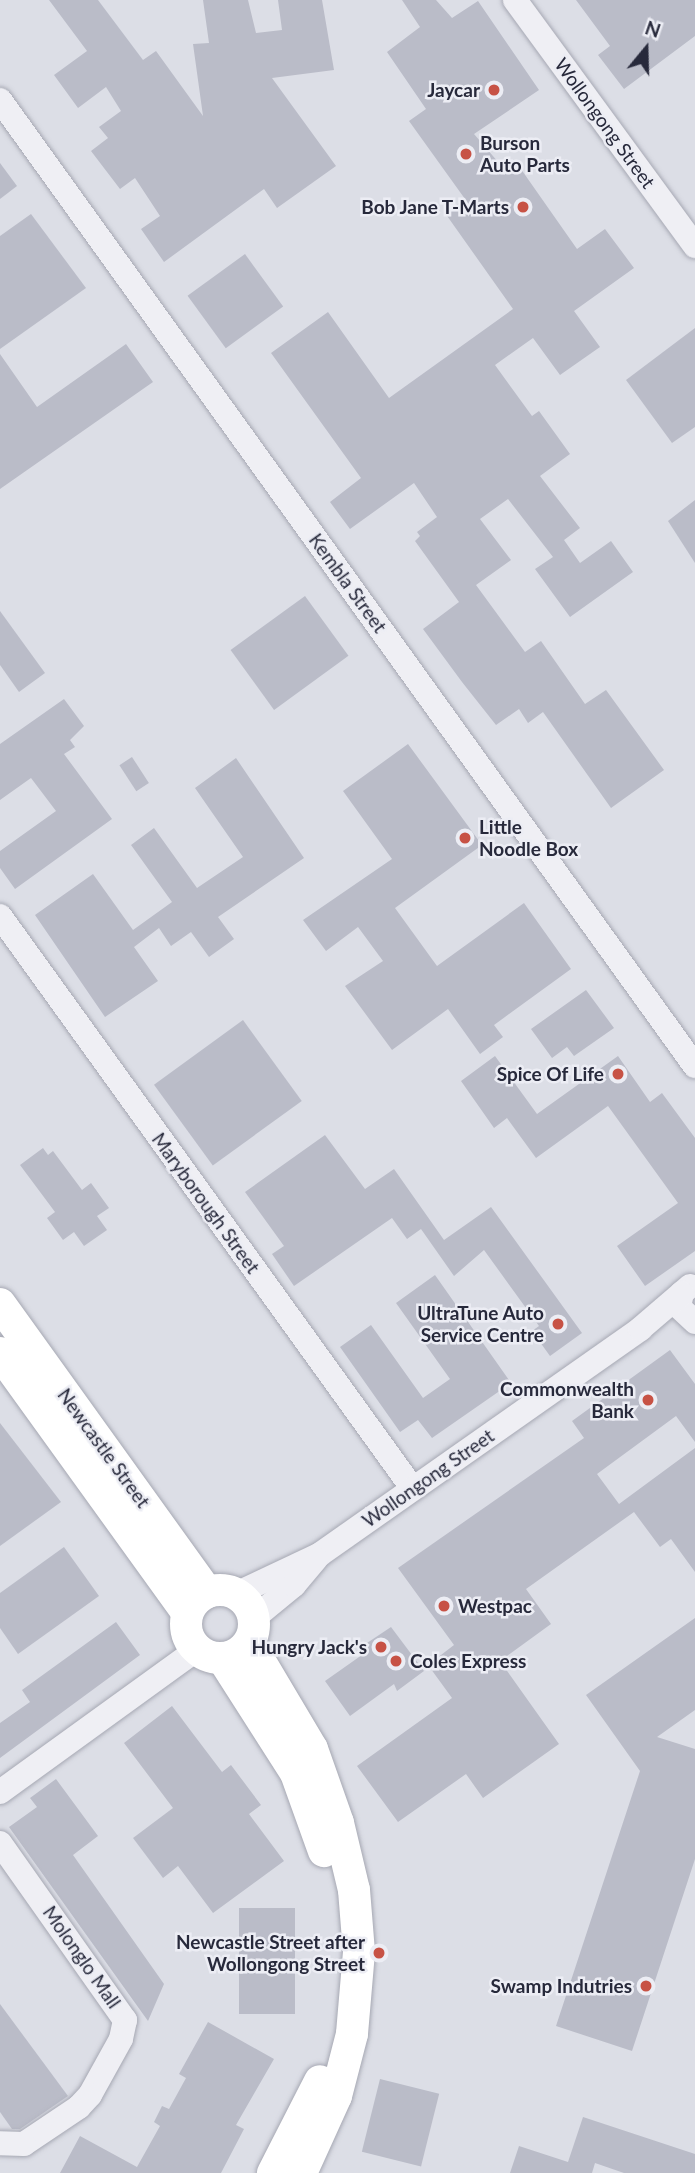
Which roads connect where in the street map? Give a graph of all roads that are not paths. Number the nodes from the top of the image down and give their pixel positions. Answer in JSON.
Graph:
{"nodes":[{"id":1,"x":515,"y":0,"type":"edge"},
{"id":2,"x":0,"y":100,"type":"edge"},
{"id":3,"x":695,"y":246,"type":"edge"},
{"id":4,"x":0,"y":916,"type":"edge"},
{"id":5,"x":695,"y":1066,"type":"edge"},
{"id":6,"x":690,"y":1297,"type":"edge"},
{"id":7,"x":0,"y":1304,"type":"edge"},
{"id":8,"x":0,"y":1353,"type":"edge"},
{"id":9,"x":413,"y":1489,"type":"junction"},
{"id":10,"x":222,"y":1624,"type":"junction"},
{"id":11,"x":0,"y":1791,"type":"edge"},
{"id":12,"x":0,"y":1843,"type":"edge"},
{"id":13,"x":0,"y":2143,"type":"edge"},
{"id":14,"x":273,"y":2173,"type":"edge"},
{"id":15,"x":301,"y":2173,"type":"edge"}],
"edges":[{"from":1,"to":3,"type":"street","name":"Wollongong Street"},
{"from":2,"to":5,"type":"street","name":"Kembla Street"},
{"from":4,"to":9,"type":"street","name":"Maryborough Street"},
{"from":6,"to":9,"type":"street","name":"Wollongong Street"},
{"from":7,"to":10,"type":"main road","name":"Newcastle Street"},
{"from":8,"to":10,"type":"main road","name":"Newcastle Street"},
{"from":9,"to":10,"type":"street","name":"Wollongong Street"},
{"from":10,"to":11,"type":"street"},
{"from":10,"to":14,"type":"main road","name":"Newcastle Street"},
{"from":10,"to":15,"type":"main road","name":"Newcastle Street"},
{"from":12,"to":13,"type":"street","name":"Molonglo Mall"}]}
